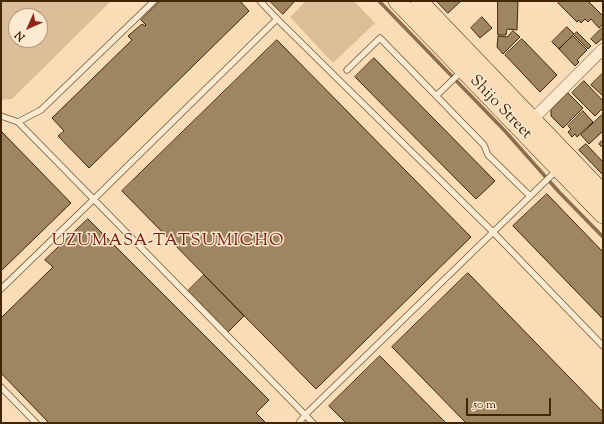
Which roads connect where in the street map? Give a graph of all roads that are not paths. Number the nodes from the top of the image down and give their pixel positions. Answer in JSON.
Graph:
{"nodes":[{"id":1,"x":154,"y":1,"type":"edge"},
{"id":2,"x":260,"y":1,"type":"edge"},
{"id":3,"x":397,"y":1,"type":"edge"},
{"id":4,"x":419,"y":1,"type":"edge"},
{"id":5,"x":277,"y":18,"type":"junction"},
{"id":6,"x":603,"y":49,"type":"edge"},
{"id":7,"x":346,"y":70,"type":"dead end"},
{"id":8,"x":457,"y":76,"type":"junction"},
{"id":9,"x":436,"y":96,"type":"junction"},
{"id":10,"x":1,"y":116,"type":"edge"},
{"id":11,"x":18,"y":122,"type":"junction"},
{"id":12,"x":527,"y":125,"type":"junction"},
{"id":13,"x":559,"y":168,"type":"junction"},
{"id":14,"x":603,"y":193,"type":"edge"},
{"id":15,"x":530,"y":196,"type":"junction"},
{"id":16,"x":94,"y":199,"type":"junction"},
{"id":17,"x":603,"y":215,"type":"edge"},
{"id":18,"x":493,"y":232,"type":"junction"},
{"id":19,"x":1,"y":289,"type":"edge"},
{"id":20,"x":603,"y":346,"type":"edge"},
{"id":21,"x":1,"y":387,"type":"edge"},
{"id":22,"x":305,"y":415,"type":"junction"},
{"id":23,"x":36,"y":423,"type":"edge"},
{"id":24,"x":299,"y":423,"type":"edge"},
{"id":25,"x":314,"y":423,"type":"edge"}],
"edges":[{"from":1,"to":11,"type":"lane"},
{"from":2,"to":5,"type":"lane"},
{"from":3,"to":8,"type":"main road","name":"Shijo Street"},
{"from":4,"to":12,"type":"main road","name":"Shijo Street"},
{"from":5,"to":16,"type":"lane"},
{"from":5,"to":18,"type":"lane"},
{"from":6,"to":12,"type":"street"},
{"from":7,"to":9,"type":"lane"},
{"from":8,"to":9,"type":"lane"},
{"from":8,"to":12,"type":"main road","name":"Shijo Street"},
{"from":9,"to":15,"type":"lane"},
{"from":10,"to":11,"type":"lane"},
{"from":11,"to":16,"type":"lane"},
{"from":12,"to":13,"type":"main road","name":"Shijo Street"},
{"from":13,"to":14,"type":"main road","name":"Shijo Street"},
{"from":13,"to":15,"type":"lane"},
{"from":13,"to":17,"type":"main road","name":"Shijo Street"},
{"from":15,"to":18,"type":"lane"},
{"from":16,"to":19,"type":"lane"},
{"from":16,"to":22,"type":"lane"},
{"from":18,"to":20,"type":"lane"},
{"from":18,"to":22,"type":"lane"},
{"from":21,"to":23,"type":"lane"},
{"from":22,"to":24,"type":"lane"},
{"from":22,"to":25,"type":"lane"}]}
